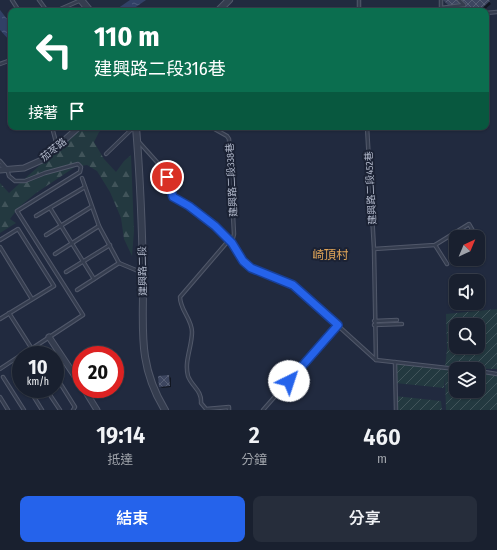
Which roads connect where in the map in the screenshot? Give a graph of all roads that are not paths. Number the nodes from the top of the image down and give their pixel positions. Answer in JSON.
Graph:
{"nodes":[{"id":1,"x":81,"y":0,"type":"edge"},
{"id":2,"x":229,"y":0,"type":"edge"},
{"id":3,"x":441,"y":0,"type":"edge"},
{"id":4,"x":459,"y":0,"type":"edge"},
{"id":5,"x":63,"y":8,"type":"edge"},
{"id":6,"x":88,"y":8,"type":"edge"},
{"id":7,"x":221,"y":8,"type":"edge"},
{"id":8,"x":53,"y":130,"type":"edge"},
{"id":9,"x":76,"y":130,"type":"edge"},
{"id":10,"x":132,"y":130,"type":"edge"},
{"id":11,"x":135,"y":130,"type":"edge"},
{"id":12,"x":216,"y":130,"type":"edge"},
{"id":13,"x":367,"y":130,"type":"edge"},
{"id":14,"x":137,"y":141,"type":"junction"},
{"id":15,"x":58,"y":147,"type":"junction"},
{"id":16,"x":106,"y":154,"type":"dead end"},
{"id":17,"x":0,"y":160,"type":"edge"},
{"id":18,"x":0,"y":165,"type":"edge"},
{"id":19,"x":7,"y":169,"type":"junction"},
{"id":20,"x":0,"y":170,"type":"edge"},
{"id":21,"x":82,"y":178,"type":"dead end"},
{"id":22,"x":85,"y":187,"type":"junction"},
{"id":23,"x":91,"y":207,"type":"junction"},
{"id":24,"x":50,"y":208,"type":"junction"},
{"id":25,"x":36,"y":216,"type":"dead end"},
{"id":26,"x":61,"y":226,"type":"junction"},
{"id":27,"x":99,"y":226,"type":"junction"},
{"id":28,"x":459,"y":230,"type":"edge"},
{"id":29,"x":472,"y":230,"type":"edge"},
{"id":30,"x":46,"y":235,"type":"dead end"},
{"id":31,"x":449,"y":236,"type":"edge"},
{"id":32,"x":0,"y":240,"type":"edge"},
{"id":33,"x":229,"y":240,"type":"junction"},
{"id":34,"x":232,"y":243,"type":"junction"},
{"id":35,"x":72,"y":244,"type":"junction"},
{"id":36,"x":110,"y":245,"type":"junction"},
{"id":37,"x":435,"y":245,"type":"junction"},
{"id":38,"x":0,"y":247,"type":"edge"},
{"id":39,"x":374,"y":248,"type":"junction"},
{"id":40,"x":55,"y":254,"type":"dead end"},
{"id":41,"x":83,"y":262,"type":"junction"},
{"id":42,"x":119,"y":263,"type":"junction"},
{"id":43,"x":447,"y":264,"type":"dead end"},
{"id":44,"x":66,"y":272,"type":"dead end"},
{"id":45,"x":143,"y":273,"type":"junction"},
{"id":46,"x":94,"y":279,"type":"junction"},
{"id":47,"x":77,"y":290,"type":"dead end"},
{"id":48,"x":32,"y":299,"type":"junction"},
{"id":49,"x":9,"y":313,"type":"junction"},
{"id":50,"x":0,"y":319,"type":"edge"},
{"id":51,"x":397,"y":320,"type":"dead end"},
{"id":52,"x":374,"y":321,"type":"junction"},
{"id":53,"x":402,"y":324,"type":"dead end"},
{"id":54,"x":338,"y":325,"type":"junction"},
{"id":55,"x":374,"y":325,"type":"junction"},
{"id":56,"x":49,"y":337,"type":"junction"},
{"id":57,"x":31,"y":346,"type":"edge"},
{"id":58,"x":35,"y":346,"type":"edge"},
{"id":59,"x":376,"y":360,"type":"junction"},
{"id":60,"x":12,"y":361,"type":"edge"},
{"id":61,"x":395,"y":362,"type":"junction"},
{"id":62,"x":449,"y":368,"type":"edge"},
{"id":63,"x":0,"y":369,"type":"edge"},
{"id":64,"x":72,"y":372,"type":"edge"},
{"id":65,"x":485,"y":373,"type":"edge"},
{"id":66,"x":497,"y":374,"type":"edge"},
{"id":67,"x":3,"y":377,"type":"dead end"},
{"id":68,"x":64,"y":389,"type":"edge"},
{"id":69,"x":0,"y":397,"type":"edge"},
{"id":70,"x":35,"y":398,"type":"edge"},
{"id":71,"x":52,"y":398,"type":"edge"},
{"id":72,"x":90,"y":398,"type":"edge"},
{"id":73,"x":206,"y":409,"type":"edge"},
{"id":74,"x":8,"y":410,"type":"edge"},
{"id":75,"x":24,"y":410,"type":"edge"},
{"id":76,"x":42,"y":410,"type":"edge"},
{"id":77,"x":60,"y":410,"type":"edge"},
{"id":78,"x":73,"y":410,"type":"edge"},
{"id":79,"x":97,"y":410,"type":"edge"},
{"id":80,"x":164,"y":410,"type":"edge"},
{"id":81,"x":229,"y":410,"type":"edge"},
{"id":82,"x":263,"y":410,"type":"edge"},
{"id":83,"x":396,"y":410,"type":"edge"}],
"edges":[{"from":1,"to":5,"type":"lane"},
{"from":1,"to":6,"type":"street"},
{"from":2,"to":7,"type":"street"},
{"from":3,"to":4,"type":"lane"},
{"from":8,"to":15,"type":"lane"},
{"from":9,"to":15,"type":"street","name":"茄苳路"},
{"from":10,"to":16,"type":"lane"},
{"from":11,"to":14,"type":"street","name":"建興路二段"},
{"from":12,"to":34,"type":"lane","name":"建興路二段338巷"},
{"from":13,"to":39,"type":"lane","name":"建興路二段452巷"},
{"from":14,"to":33,"type":"lane"},
{"from":14,"to":45,"type":"street","name":"建興路二段"},
{"from":15,"to":19,"type":"street","name":"茄苳路"},
{"from":17,"to":19,"type":"lane"},
{"from":18,"to":19,"type":"lane"},
{"from":19,"to":20,"type":"street","name":"茄苳路"},
{"from":19,"to":56,"type":"lane"},
{"from":21,"to":22,"type":"lane"},
{"from":22,"to":23,"type":"lane"},
{"from":22,"to":24,"type":"lane"},
{"from":23,"to":26,"type":"lane"},
{"from":23,"to":27,"type":"lane"},
{"from":24,"to":25,"type":"lane"},
{"from":24,"to":26,"type":"lane"},
{"from":26,"to":30,"type":"lane"},
{"from":26,"to":35,"type":"lane"},
{"from":27,"to":35,"type":"lane"},
{"from":27,"to":36,"type":"lane"},
{"from":28,"to":29,"type":"lane"},
{"from":31,"to":37,"type":"lane"},
{"from":32,"to":48,"type":"lane"},
{"from":33,"to":34,"type":"lane"},
{"from":33,"to":73,"type":"lane"},
{"from":34,"to":54,"type":"lane"},
{"from":35,"to":40,"type":"lane"},
{"from":35,"to":41,"type":"lane"},
{"from":36,"to":41,"type":"lane"},
{"from":36,"to":42,"type":"lane"},
{"from":37,"to":39,"type":"lane"},
{"from":37,"to":43,"type":"lane"},
{"from":38,"to":48,"type":"lane"},
{"from":39,"to":52,"type":"lane","name":"建興路二段452巷"},
{"from":41,"to":44,"type":"lane"},
{"from":41,"to":46,"type":"lane"},
{"from":42,"to":45,"type":"lane"},
{"from":42,"to":46,"type":"lane"},
{"from":45,"to":80,"type":"street","name":"建興路二段"},
{"from":46,"to":47,"type":"lane"},
{"from":48,"to":49,"type":"lane"},
{"from":49,"to":50,"type":"lane"},
{"from":49,"to":57,"type":"lane"},
{"from":51,"to":52,"type":"lane"},
{"from":52,"to":55,"type":"lane","name":"建興路二段452巷"},
{"from":53,"to":55,"type":"lane"},
{"from":54,"to":59,"type":"lane"},
{"from":54,"to":82,"type":"lane"},
{"from":55,"to":59,"type":"lane","name":"建興路二段452巷"},
{"from":56,"to":58,"type":"lane"},
{"from":56,"to":64,"type":"street"},
{"from":59,"to":61,"type":"lane"},
{"from":60,"to":63,"type":"lane"},
{"from":61,"to":62,"type":"lane"},
{"from":61,"to":83,"type":"lane"},
{"from":65,"to":66,"type":"lane"},
{"from":67,"to":75,"type":"lane"},
{"from":68,"to":78,"type":"lane"},
{"from":69,"to":74,"type":"lane"},
{"from":70,"to":76,"type":"lane"},
{"from":71,"to":77,"type":"lane"},
{"from":72,"to":79,"type":"street"},
{"from":73,"to":81,"type":"lane"}]}
